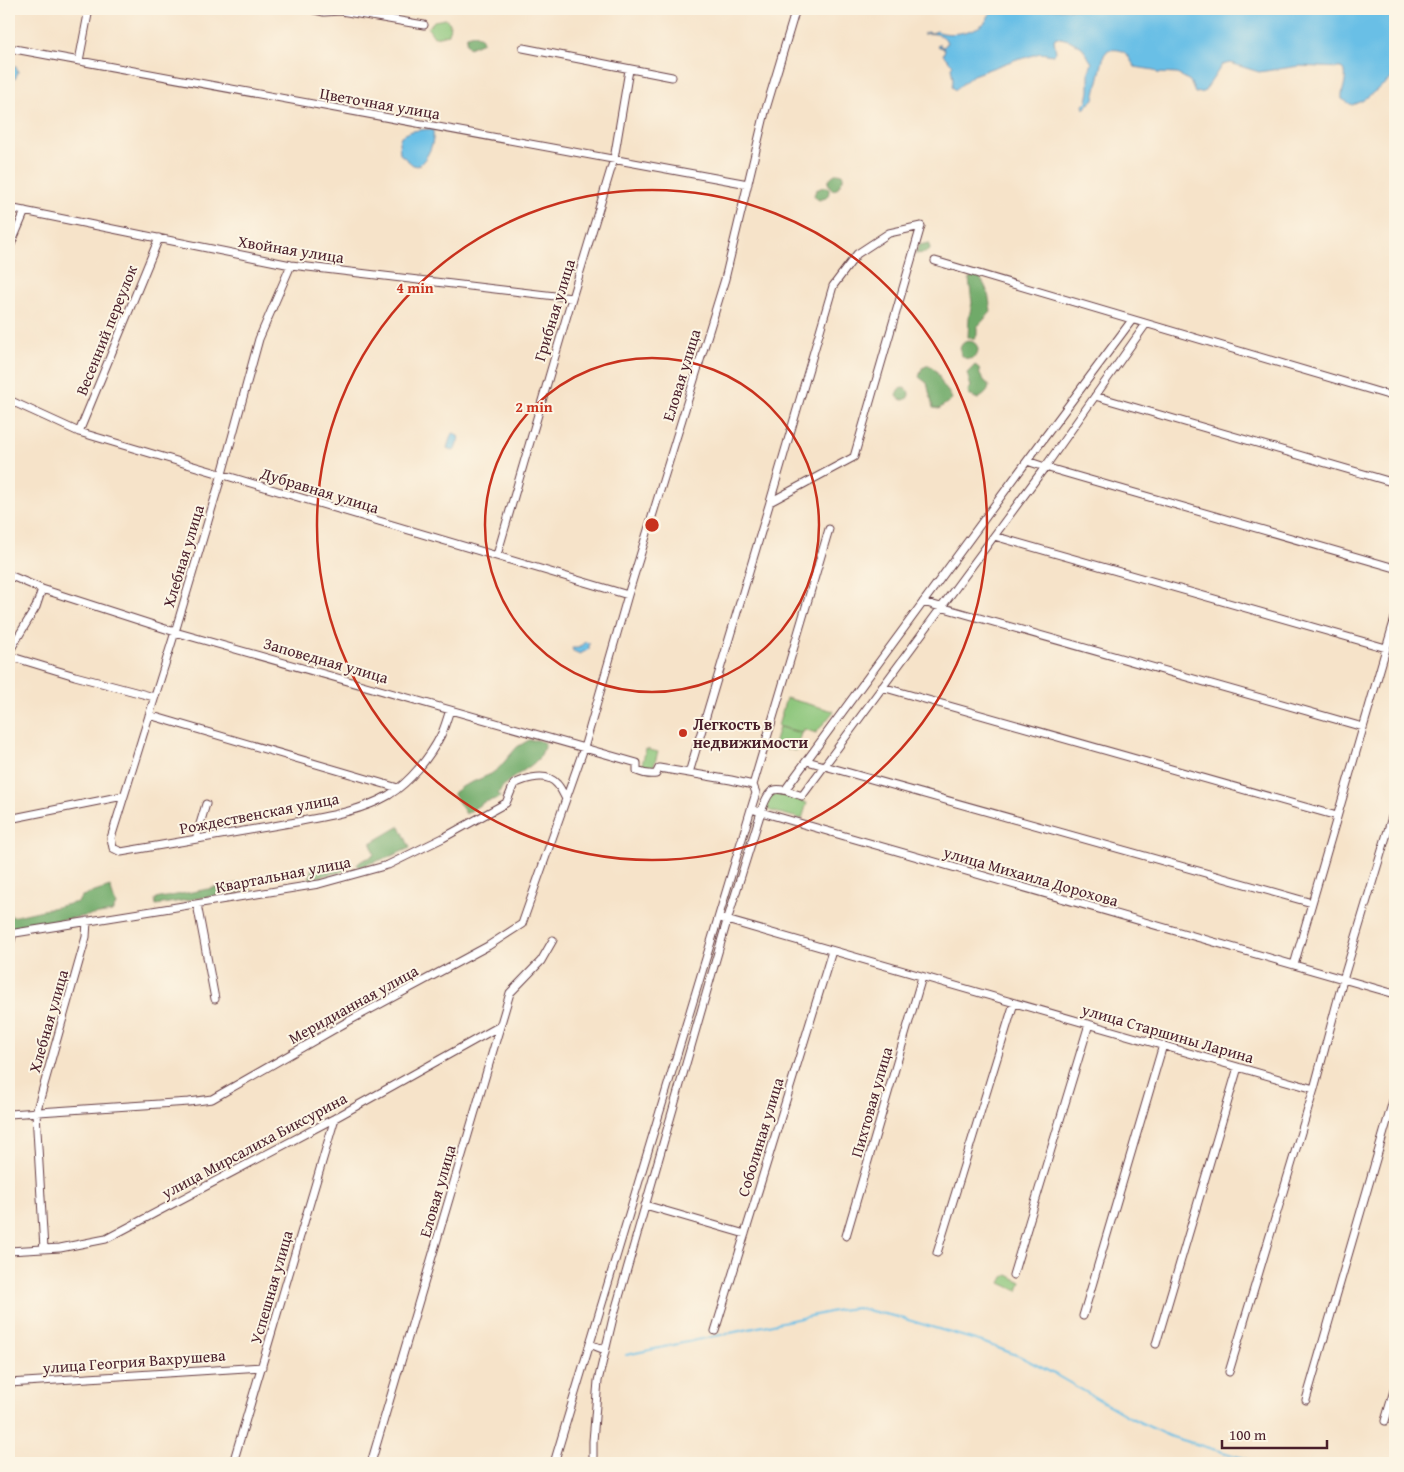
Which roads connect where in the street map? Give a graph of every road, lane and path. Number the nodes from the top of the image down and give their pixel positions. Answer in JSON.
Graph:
{"nodes":[{"id":1,"x":89,"y":9,"type":"edge"},
{"id":2,"x":310,"y":9,"type":"edge"},
{"id":3,"x":796,"y":9,"type":"edge"},
{"id":4,"x":424,"y":25,"type":"dead end"},
{"id":5,"x":9,"y":48,"type":"edge"},
{"id":6,"x":523,"y":48,"type":"dead end"},
{"id":7,"x":79,"y":61,"type":"junction"},
{"id":8,"x":629,"y":70,"type":"junction"},
{"id":9,"x":672,"y":77,"type":"dead end"},
{"id":10,"x":614,"y":159,"type":"junction"},
{"id":11,"x":748,"y":184,"type":"junction"},
{"id":12,"x":9,"y":208,"type":"edge"},
{"id":13,"x":25,"y":211,"type":"junction"},
{"id":14,"x":159,"y":238,"type":"junction"},
{"id":15,"x":9,"y":249,"type":"edge"},
{"id":16,"x":935,"y":261,"type":"dead end"},
{"id":17,"x":291,"y":265,"type":"junction"},
{"id":18,"x":572,"y":298,"type":"junction"},
{"id":19,"x":1132,"y":320,"type":"junction"},
{"id":20,"x":1146,"y":324,"type":"junction"},
{"id":21,"x":1095,"y":396,"type":"junction"},
{"id":22,"x":1395,"y":397,"type":"edge"},
{"id":23,"x":9,"y":400,"type":"edge"},
{"id":24,"x":79,"y":432,"type":"junction"},
{"id":25,"x":1027,"y":461,"type":"junction"},
{"id":26,"x":1045,"y":467,"type":"junction"},
{"id":27,"x":222,"y":474,"type":"junction"},
{"id":28,"x":1395,"y":483,"type":"edge"},
{"id":29,"x":770,"y":502,"type":"junction"},
{"id":30,"x":829,"y":529,"type":"dead end"},
{"id":31,"x":994,"y":536,"type":"junction"},
{"id":32,"x":497,"y":555,"type":"junction"},
{"id":33,"x":1395,"y":568,"type":"edge"},
{"id":34,"x":9,"y":575,"type":"edge"},
{"id":35,"x":42,"y":589,"type":"junction"},
{"id":36,"x":628,"y":595,"type":"junction"},
{"id":37,"x":924,"y":602,"type":"junction"},
{"id":38,"x":941,"y":607,"type":"junction"},
{"id":39,"x":1395,"y":618,"type":"edge"},
{"id":40,"x":175,"y":632,"type":"junction"},
{"id":41,"x":1386,"y":648,"type":"junction"},
{"id":42,"x":9,"y":654,"type":"edge"},
{"id":43,"x":882,"y":687,"type":"junction"},
{"id":44,"x":154,"y":697,"type":"junction"},
{"id":45,"x":450,"y":710,"type":"junction"},
{"id":46,"x":148,"y":715,"type":"junction"},
{"id":47,"x":1363,"y":727,"type":"junction"},
{"id":48,"x":584,"y":748,"type":"junction"},
{"id":49,"x":807,"y":761,"type":"junction"},
{"id":50,"x":825,"y":766,"type":"junction"},
{"id":51,"x":689,"y":773,"type":"junction"},
{"id":52,"x":753,"y":785,"type":"junction"},
{"id":53,"x":398,"y":788,"type":"junction"},
{"id":54,"x":785,"y":790,"type":"junction"},
{"id":55,"x":123,"y":796,"type":"junction"},
{"id":56,"x":566,"y":799,"type":"junction"},
{"id":57,"x":206,"y":804,"type":"dead end"},
{"id":58,"x":1395,"y":807,"type":"edge"},
{"id":59,"x":751,"y":809,"type":"junction"},
{"id":60,"x":761,"y":812,"type":"junction"},
{"id":61,"x":1337,"y":816,"type":"junction"},
{"id":62,"x":9,"y":818,"type":"edge"},
{"id":63,"x":197,"y":839,"type":"junction"},
{"id":64,"x":121,"y":852,"type":"joint"},
{"id":65,"x":1312,"y":903,"type":"junction"},
{"id":66,"x":197,"y":904,"type":"junction"},
{"id":67,"x":718,"y":918,"type":"junction"},
{"id":68,"x":86,"y":921,"type":"junction"},
{"id":69,"x":727,"y":921,"type":"junction"},
{"id":70,"x":11,"y":934,"type":"edge"},
{"id":71,"x":553,"y":940,"type":"dead end"},
{"id":72,"x":9,"y":948,"type":"edge"},
{"id":73,"x":832,"y":951,"type":"junction"},
{"id":74,"x":1294,"y":965,"type":"junction"},
{"id":75,"x":922,"y":977,"type":"junction"},
{"id":76,"x":1343,"y":980,"type":"junction"},
{"id":77,"x":1395,"y":994,"type":"edge"},
{"id":78,"x":215,"y":999,"type":"dead end"},
{"id":79,"x":1014,"y":1003,"type":"junction"},
{"id":80,"x":1088,"y":1024,"type":"junction"},
{"id":81,"x":500,"y":1026,"type":"junction"},
{"id":82,"x":1163,"y":1046,"type":"junction"},
{"id":83,"x":1238,"y":1067,"type":"junction"},
{"id":84,"x":1314,"y":1089,"type":"junction"},
{"id":85,"x":1395,"y":1094,"type":"edge"},
{"id":86,"x":36,"y":1113,"type":"junction"},
{"id":87,"x":9,"y":1114,"type":"edge"},
{"id":88,"x":335,"y":1118,"type":"junction"},
{"id":89,"x":645,"y":1205,"type":"junction"},
{"id":90,"x":744,"y":1234,"type":"junction"},
{"id":91,"x":846,"y":1236,"type":"dead end"},
{"id":92,"x":44,"y":1249,"type":"junction"},
{"id":93,"x":9,"y":1251,"type":"edge"},
{"id":94,"x":937,"y":1253,"type":"dead end"},
{"id":95,"x":1013,"y":1274,"type":"dead end"},
{"id":96,"x":1083,"y":1316,"type":"dead end"},
{"id":97,"x":715,"y":1331,"type":"dead end"},
{"id":98,"x":590,"y":1344,"type":"junction"},
{"id":99,"x":1156,"y":1344,"type":"dead end"},
{"id":100,"x":606,"y":1350,"type":"junction"},
{"id":101,"x":262,"y":1367,"type":"junction"},
{"id":102,"x":1229,"y":1372,"type":"dead end"},
{"id":103,"x":9,"y":1383,"type":"edge"},
{"id":104,"x":1395,"y":1387,"type":"edge"},
{"id":105,"x":1306,"y":1400,"type":"dead end"},
{"id":106,"x":1385,"y":1421,"type":"dead end"},
{"id":107,"x":233,"y":1463,"type":"edge"},
{"id":108,"x":371,"y":1463,"type":"edge"},
{"id":109,"x":554,"y":1463,"type":"edge"},
{"id":110,"x":593,"y":1463,"type":"edge"}],
"edges":[{"from":1,"to":7,"type":"street"},
{"from":2,"to":4,"type":"street"},
{"from":3,"to":11,"type":"street","name":"Еловая улица"},
{"from":5,"to":7,"type":"street","name":"Цветочная улица"},
{"from":6,"to":8,"type":"street"},
{"from":7,"to":10,"type":"street","name":"Цветочная улица"},
{"from":8,"to":9,"type":"street"},
{"from":8,"to":10,"type":"street","name":"Грибная улица"},
{"from":10,"to":11,"type":"street","name":"Цветочная улица"},
{"from":10,"to":18,"type":"street","name":"Грибная улица"},
{"from":11,"to":36,"type":"street","name":"Еловая улица"},
{"from":12,"to":13,"type":"street","name":"Хвойная улица"},
{"from":13,"to":14,"type":"street","name":"Хвойная улица"},
{"from":13,"to":15,"type":"street"},
{"from":14,"to":17,"type":"street","name":"Хвойная улица"},
{"from":14,"to":24,"type":"street","name":"Весенний переулок"},
{"from":16,"to":19,"type":"street"},
{"from":17,"to":18,"type":"street","name":"Хвойная улица"},
{"from":17,"to":27,"type":"street","name":"Хлебная улица"},
{"from":18,"to":32,"type":"street","name":"Грибная улица"},
{"from":19,"to":20,"type":"street"},
{"from":19,"to":25,"type":"street"},
{"from":20,"to":21,"type":"street"},
{"from":20,"to":22,"type":"street"},
{"from":21,"to":26,"type":"street"},
{"from":21,"to":28,"type":"street"},
{"from":23,"to":24,"type":"street","name":"Дубравная улица"},
{"from":24,"to":27,"type":"street","name":"Дубравная улица"},
{"from":25,"to":26,"type":"street"},
{"from":25,"to":37,"type":"street"},
{"from":26,"to":31,"type":"street"},
{"from":26,"to":33,"type":"street"},
{"from":27,"to":32,"type":"street","name":"Дубравная улица"},
{"from":27,"to":40,"type":"street","name":"Хлебная улица"},
{"from":29,"to":29,"type":"street"},
{"from":29,"to":51,"type":"street"},
{"from":30,"to":52,"type":"street"},
{"from":31,"to":38,"type":"street"},
{"from":31,"to":41,"type":"street"},
{"from":32,"to":36,"type":"street","name":"Дубравная улица"},
{"from":34,"to":35,"type":"street","name":"Заповедная улица"},
{"from":35,"to":40,"type":"street","name":"Заповедная улица"},
{"from":35,"to":42,"type":"street"},
{"from":36,"to":48,"type":"street","name":"Еловая улица"},
{"from":37,"to":38,"type":"street"},
{"from":37,"to":49,"type":"street"},
{"from":38,"to":43,"type":"street"},
{"from":38,"to":47,"type":"street"},
{"from":39,"to":41,"type":"street"},
{"from":40,"to":44,"type":"street","name":"Хлебная улица"},
{"from":40,"to":45,"type":"street","name":"Заповедная улица"},
{"from":41,"to":47,"type":"street"},
{"from":42,"to":44,"type":"street"},
{"from":43,"to":50,"type":"street"},
{"from":43,"to":61,"type":"street"},
{"from":44,"to":46,"type":"street","name":"Хлебная улица"},
{"from":45,"to":48,"type":"street","name":"Заповедная улица"},
{"from":45,"to":53,"type":"street","name":"Рождественская улица"},
{"from":46,"to":53,"type":"street"},
{"from":46,"to":55,"type":"street","name":"Хлебная улица"},
{"from":47,"to":61,"type":"street"},
{"from":48,"to":51,"type":"street","name":"Заповедная улица"},
{"from":48,"to":56,"type":"street","name":"Меридианная улица"},
{"from":49,"to":50,"type":"street"},
{"from":49,"to":54,"type":"street"},
{"from":50,"to":54,"type":"street"},
{"from":50,"to":65,"type":"street"},
{"from":51,"to":52,"type":"street"},
{"from":52,"to":59,"type":"street"},
{"from":53,"to":63,"type":"street","name":"Рождественская улица"},
{"from":54,"to":60,"type":"street"},
{"from":55,"to":62,"type":"street"},
{"from":55,"to":64,"type":"street","name":"Хлебная улица"},
{"from":56,"to":66,"type":"street","name":"Квартальная улица"},
{"from":56,"to":86,"type":"street","name":"Меридианная улица"},
{"from":57,"to":63,"type":"street"},
{"from":58,"to":76,"type":"street"},
{"from":59,"to":60,"type":"street","name":"улица Михаила Дорохова"},
{"from":59,"to":67,"type":"street"},
{"from":60,"to":69,"type":"street"},
{"from":60,"to":74,"type":"street","name":"улица Михаила Дорохова"},
{"from":61,"to":65,"type":"street"},
{"from":63,"to":64,"type":"street","name":"Рождественская улица"},
{"from":65,"to":74,"type":"street"},
{"from":66,"to":68,"type":"street","name":"Квартальная улица"},
{"from":66,"to":78,"type":"street"},
{"from":67,"to":69,"type":"street","name":"улица Старшины Ларина"},
{"from":67,"to":98,"type":"street"},
{"from":68,"to":70,"type":"street"},
{"from":68,"to":86,"type":"street","name":"Хлебная улица"},
{"from":69,"to":73,"type":"street","name":"улица Старшины Ларина"},
{"from":69,"to":89,"type":"street"},
{"from":70,"to":72,"type":"street"},
{"from":71,"to":81,"type":"street","name":"Еловая улица"},
{"from":73,"to":75,"type":"street","name":"улица Старшины Ларина"},
{"from":73,"to":90,"type":"street","name":"Соболиная улица"},
{"from":74,"to":76,"type":"street","name":"улица Михаила Дорохова"},
{"from":75,"to":79,"type":"street","name":"улица Старшины Ларина"},
{"from":75,"to":91,"type":"street","name":"Пихтовая улица"},
{"from":76,"to":77,"type":"street","name":"улица Михаила Дорохова"},
{"from":76,"to":84,"type":"street"},
{"from":79,"to":80,"type":"street","name":"улица Старшины Ларина"},
{"from":79,"to":94,"type":"street"},
{"from":80,"to":82,"type":"street","name":"улица Старшины Ларина"},
{"from":80,"to":95,"type":"street"},
{"from":81,"to":88,"type":"street","name":"улица Мирсалиха Биксурина"},
{"from":81,"to":108,"type":"street","name":"Еловая улица"},
{"from":82,"to":83,"type":"street","name":"улица Старшины Ларина"},
{"from":82,"to":96,"type":"street"},
{"from":83,"to":84,"type":"street","name":"улица Старшины Ларина"},
{"from":83,"to":99,"type":"street"},
{"from":84,"to":102,"type":"street"},
{"from":85,"to":105,"type":"street"},
{"from":86,"to":87,"type":"street","name":"Меридианная улица"},
{"from":86,"to":92,"type":"street","name":"Хлебная улица"},
{"from":88,"to":92,"type":"street","name":"улица Мирсалиха Биксурина"},
{"from":88,"to":101,"type":"street","name":"Успешная улица"},
{"from":89,"to":90,"type":"street"},
{"from":89,"to":100,"type":"street"},
{"from":90,"to":97,"type":"street","name":"Соболиная улица"},
{"from":92,"to":93,"type":"street","name":"улица Мирсалиха Биксурина"},
{"from":98,"to":100,"type":"street"},
{"from":98,"to":109,"type":"street"},
{"from":100,"to":110,"type":"street"},
{"from":101,"to":103,"type":"street","name":"улица Геогрия Вахрушева"},
{"from":101,"to":107,"type":"street","name":"Успешная улица"},
{"from":104,"to":106,"type":"street"}]}
